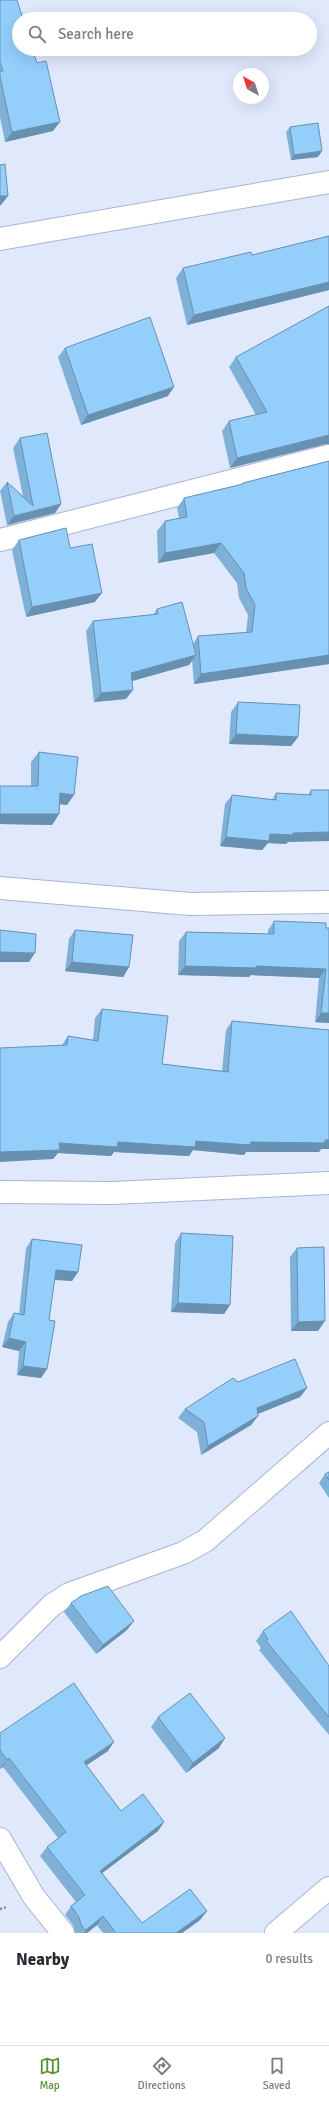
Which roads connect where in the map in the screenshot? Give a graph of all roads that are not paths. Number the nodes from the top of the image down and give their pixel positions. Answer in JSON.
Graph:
{"nodes":[{"id":1,"x":329,"y":182,"type":"edge"},
{"id":2,"x":0,"y":239,"type":"edge"},
{"id":3,"x":329,"y":456,"type":"edge"},
{"id":4,"x":0,"y":540,"type":"edge"},
{"id":5,"x":0,"y":888,"type":"edge"},
{"id":6,"x":329,"y":902,"type":"edge"},
{"id":7,"x":329,"y":1183,"type":"edge"},
{"id":8,"x":0,"y":1192,"type":"edge"},
{"id":9,"x":329,"y":1433,"type":"edge"},
{"id":10,"x":0,"y":1657,"type":"edge"},
{"id":11,"x":0,"y":1839,"type":"edge"},
{"id":12,"x":329,"y":1888,"type":"edge"},
{"id":13,"x":63,"y":1933,"type":"edge"},
{"id":14,"x":276,"y":1933,"type":"edge"}],
"edges":[{"from":1,"to":2,"type":"street"},
{"from":3,"to":4,"type":"street"},
{"from":5,"to":6,"type":"street"},
{"from":7,"to":8,"type":"street"},
{"from":9,"to":10,"type":"street"},
{"from":11,"to":13,"type":"street"},
{"from":12,"to":14,"type":"street"}]}
